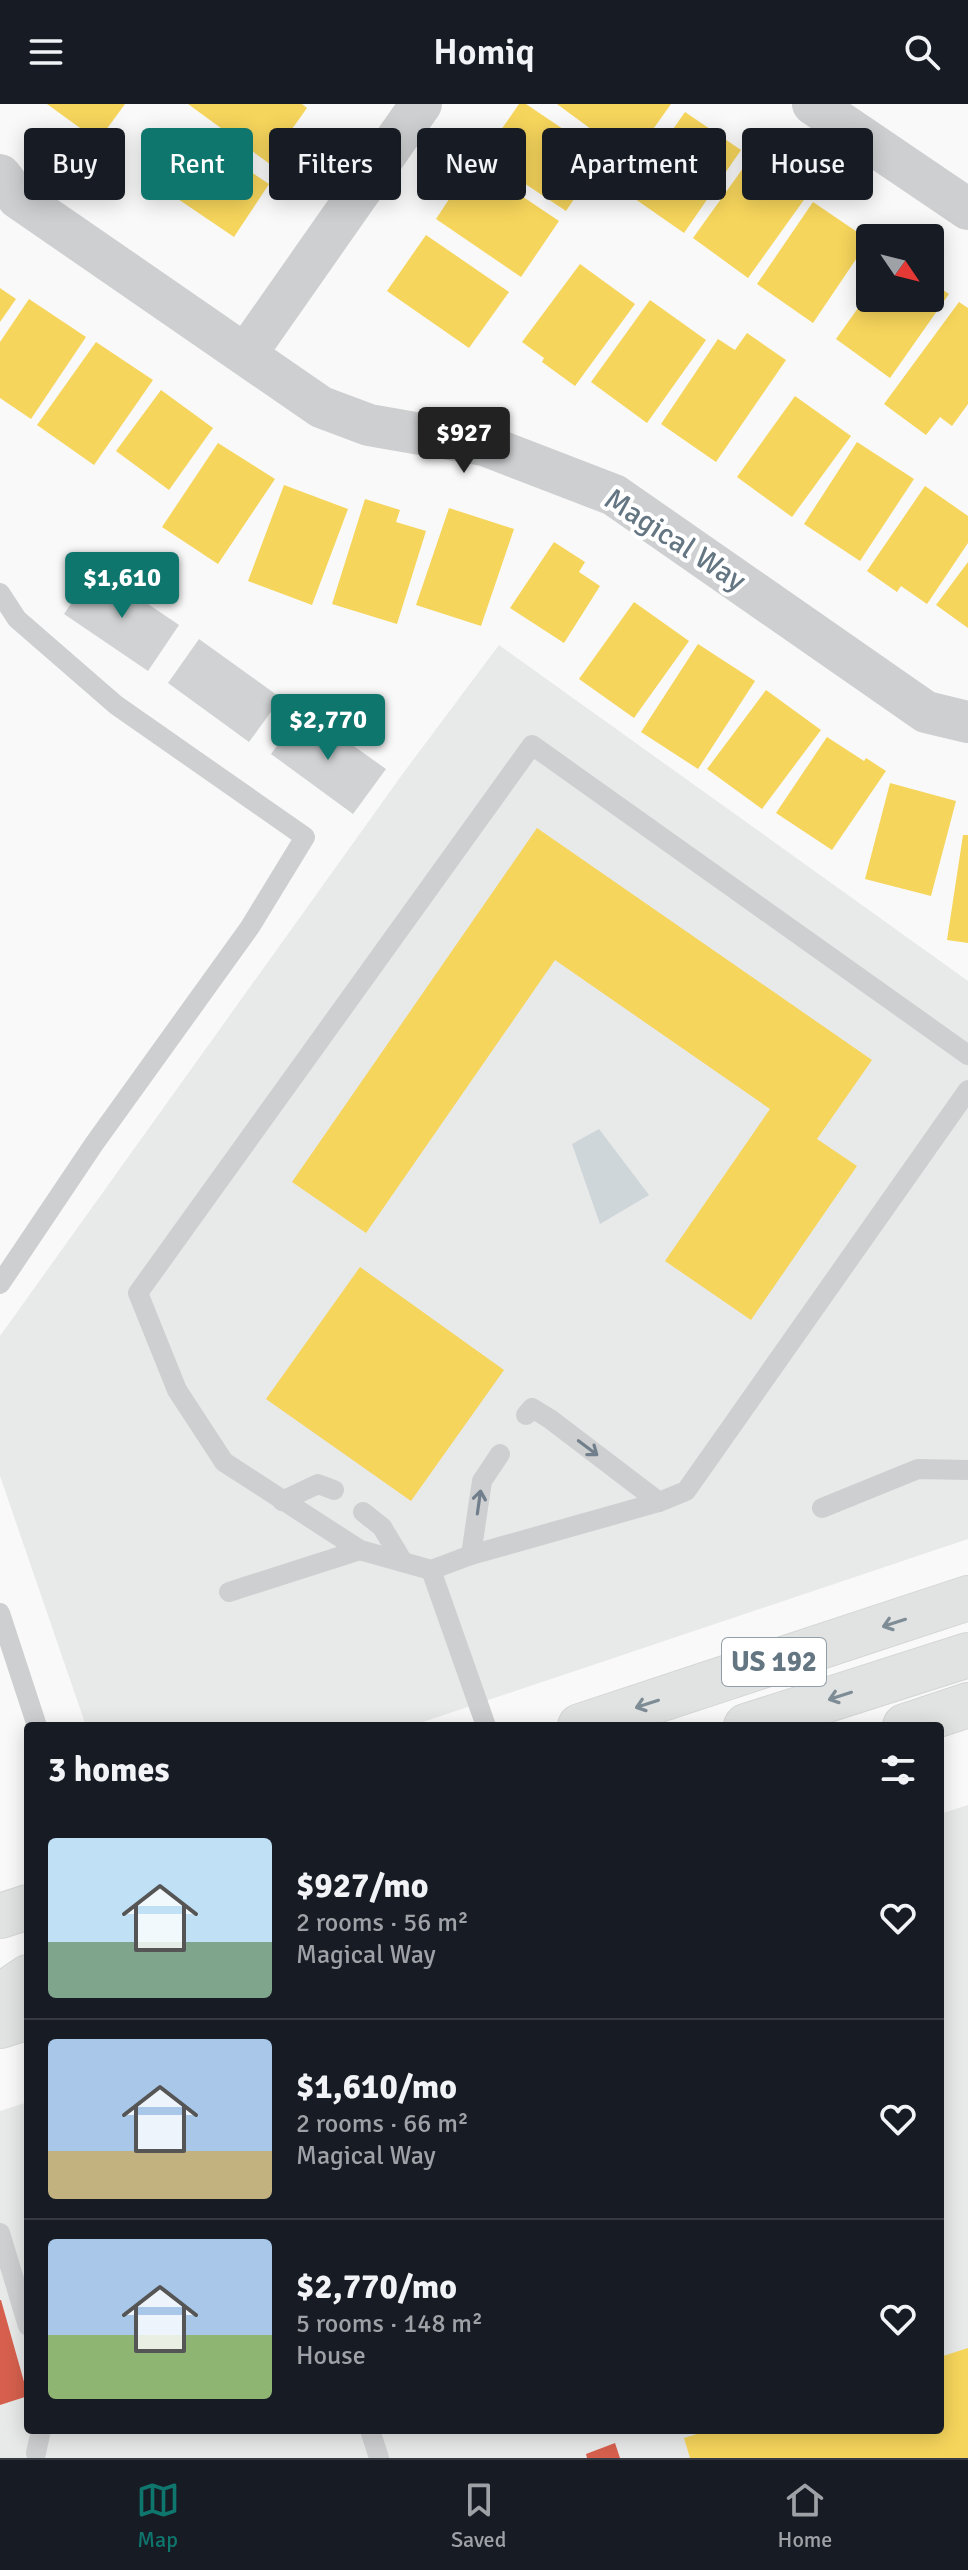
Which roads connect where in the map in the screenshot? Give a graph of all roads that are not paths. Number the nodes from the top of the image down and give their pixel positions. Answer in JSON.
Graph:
{"nodes":[{"id":1,"x":421,"y":104,"type":"edge"},
{"id":2,"x":813,"y":104,"type":"edge"},
{"id":3,"x":0,"y":175,"type":"edge"},
{"id":4,"x":968,"y":209,"type":"edge"},
{"id":5,"x":246,"y":354,"type":"junction"},
{"id":6,"x":0,"y":593,"type":"edge"},
{"id":7,"x":968,"y":722,"type":"edge"},
{"id":8,"x":968,"y":1055,"type":"edge"},
{"id":9,"x":968,"y":1090,"type":"edge"},
{"id":10,"x":0,"y":1284,"type":"edge"},
{"id":11,"x":526,"y":1415,"type":"dead end"},
{"id":12,"x":500,"y":1454,"type":"dead end"},
{"id":13,"x":968,"y":1470,"type":"edge"},
{"id":14,"x":334,"y":1490,"type":"dead end"},
{"id":15,"x":282,"y":1501,"type":"junction"},
{"id":16,"x":659,"y":1502,"type":"junction"},
{"id":17,"x":822,"y":1508,"type":"dead end"},
{"id":18,"x":363,"y":1512,"type":"dead end"},
{"id":19,"x":360,"y":1550,"type":"junction"},
{"id":20,"x":471,"y":1555,"type":"junction"},
{"id":21,"x":403,"y":1562,"type":"junction"},
{"id":22,"x":431,"y":1570,"type":"junction"},
{"id":23,"x":229,"y":1592,"type":"dead end"},
{"id":24,"x":968,"y":1598,"type":"edge"},
{"id":25,"x":0,"y":1613,"type":"edge"},
{"id":26,"x":968,"y":1655,"type":"edge"},
{"id":27,"x":968,"y":1705,"type":"edge"},
{"id":28,"x":36,"y":1722,"type":"edge"},
{"id":29,"x":485,"y":1722,"type":"edge"},
{"id":30,"x":592,"y":1722,"type":"edge"},
{"id":31,"x":759,"y":1722,"type":"edge"},
{"id":32,"x":917,"y":1722,"type":"edge"},
{"id":33,"x":24,"y":1908,"type":"edge"},
{"id":34,"x":0,"y":1916,"type":"edge"},
{"id":35,"x":24,"y":1980,"type":"edge"},
{"id":36,"x":0,"y":1996,"type":"edge"},
{"id":37,"x":24,"y":2018,"type":"edge"},
{"id":38,"x":0,"y":2026,"type":"edge"},
{"id":39,"x":0,"y":2233,"type":"edge"},
{"id":40,"x":6,"y":2274,"type":"edge"},
{"id":41,"x":24,"y":2317,"type":"edge"},
{"id":42,"x":40,"y":2434,"type":"edge"},
{"id":43,"x":371,"y":2434,"type":"edge"},
{"id":44,"x":36,"y":2453,"type":"dead end"},
{"id":45,"x":379,"y":2458,"type":"edge"}],
"edges":[{"from":1,"to":5,"type":"street"},
{"from":2,"to":4,"type":"street"},
{"from":3,"to":5,"type":"street","name":"Magical Way"},
{"from":5,"to":7,"type":"street","name":"Magical Way"},
{"from":6,"to":10,"type":"lane"},
{"from":8,"to":15,"type":"lane"},
{"from":9,"to":16,"type":"lane"},
{"from":11,"to":16,"type":"lane","one_way":true},
{"from":20,"to":12,"type":"lane","one_way":true},
{"from":13,"to":17,"type":"lane"},
{"from":14,"to":15,"type":"lane"},
{"from":15,"to":19,"type":"lane"},
{"from":16,"to":20,"type":"lane"},
{"from":18,"to":21,"type":"lane"},
{"from":19,"to":21,"type":"lane"},
{"from":19,"to":23,"type":"lane"},
{"from":20,"to":22,"type":"lane"},
{"from":21,"to":22,"type":"lane"},
{"from":22,"to":29,"type":"lane"},
{"from":24,"to":30,"type":"highway","number":"US 192","one_way":true},
{"from":25,"to":28,"type":"lane"},
{"from":26,"to":31,"type":"highway","one_way":true},
{"from":27,"to":32,"type":"highway"},
{"from":33,"to":34,"type":"highway"},
{"from":35,"to":36,"type":"highway"},
{"from":37,"to":38,"type":"highway"},
{"from":39,"to":40,"type":"lane"},
{"from":40,"to":41,"type":"lane"},
{"from":42,"to":44,"type":"lane"},
{"from":43,"to":45,"type":"lane"}]}
